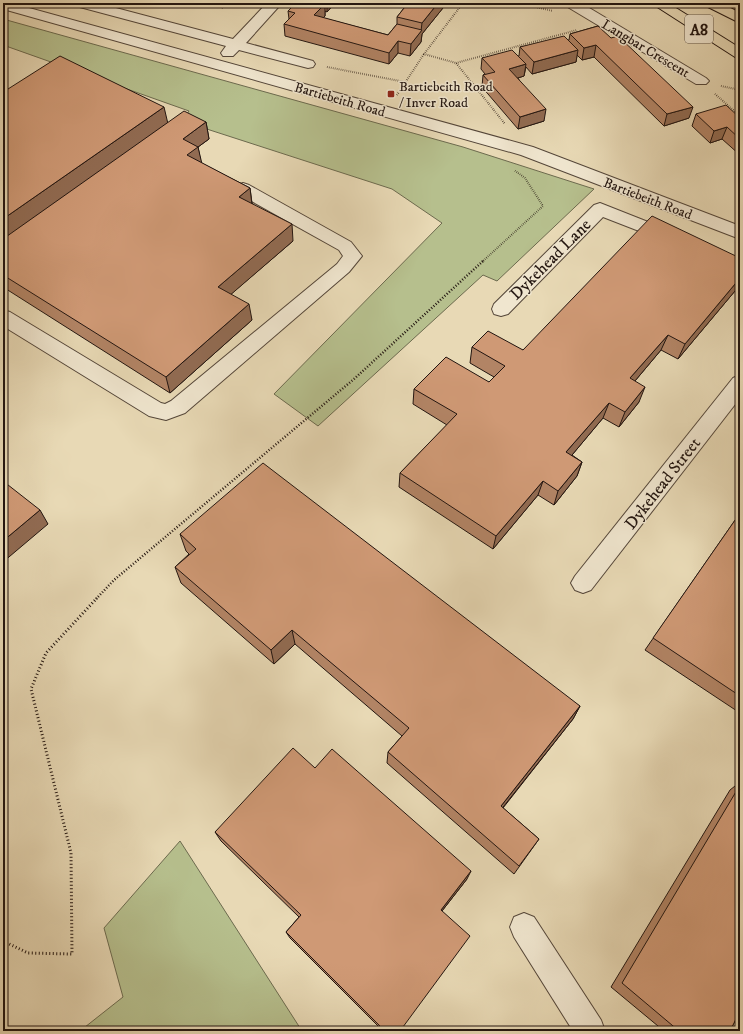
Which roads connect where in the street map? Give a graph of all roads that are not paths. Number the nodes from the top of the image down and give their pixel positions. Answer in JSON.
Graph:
{"nodes":[{"id":1,"x":81,"y":3,"type":"edge"},
{"id":2,"x":274,"y":3,"type":"edge"},
{"id":3,"x":571,"y":3,"type":"edge"},
{"id":4,"x":658,"y":3,"type":"edge"},
{"id":5,"x":711,"y":3,"type":"edge"},
{"id":6,"x":3,"y":5,"type":"edge"},
{"id":7,"x":740,"y":20,"type":"edge"},
{"id":8,"x":235,"y":44,"type":"junction"},
{"id":9,"x":740,"y":54,"type":"edge"},
{"id":10,"x":217,"y":64,"type":"junction"},
{"id":11,"x":308,"y":64,"type":"road end"},
{"id":12,"x":701,"y":81,"type":"road end"},
{"id":13,"x":243,"y":189,"type":"edge"},
{"id":14,"x":740,"y":233,"type":"edge"},
{"id":15,"x":688,"y":245,"type":"edge"},
{"id":16,"x":500,"y":309,"type":"dead end"},
{"id":17,"x":3,"y":317,"type":"edge"},
{"id":18,"x":740,"y":383,"type":"edge"},
{"id":19,"x":583,"y":583,"type":"dead end"},
{"id":20,"x":524,"y":927,"type":"dead end"},
{"id":21,"x":590,"y":1031,"type":"edge"}],
"edges":[{"from":1,"to":8,"type":"street","name":"Bartiebeith Road"},
{"from":2,"to":8,"type":"street"},
{"from":3,"to":12,"type":"street","name":"Langbar Crescent"},
{"from":4,"to":9,"type":"main road","number":"A8"},
{"from":5,"to":7,"type":"main road","number":"A8"},
{"from":6,"to":10,"type":"street","name":"Bartiebeith Road"},
{"from":8,"to":10,"type":"street"},
{"from":8,"to":11,"type":"street","name":"Bartiebeith Road"},
{"from":10,"to":14,"type":"street","name":"Bartiebeith Road"},
{"from":13,"to":17,"type":"street"},
{"from":15,"to":16,"type":"street","name":"Dykehead Lane"},
{"from":18,"to":19,"type":"street","name":"Dykehead Street"},
{"from":20,"to":21,"type":"street"}]}
